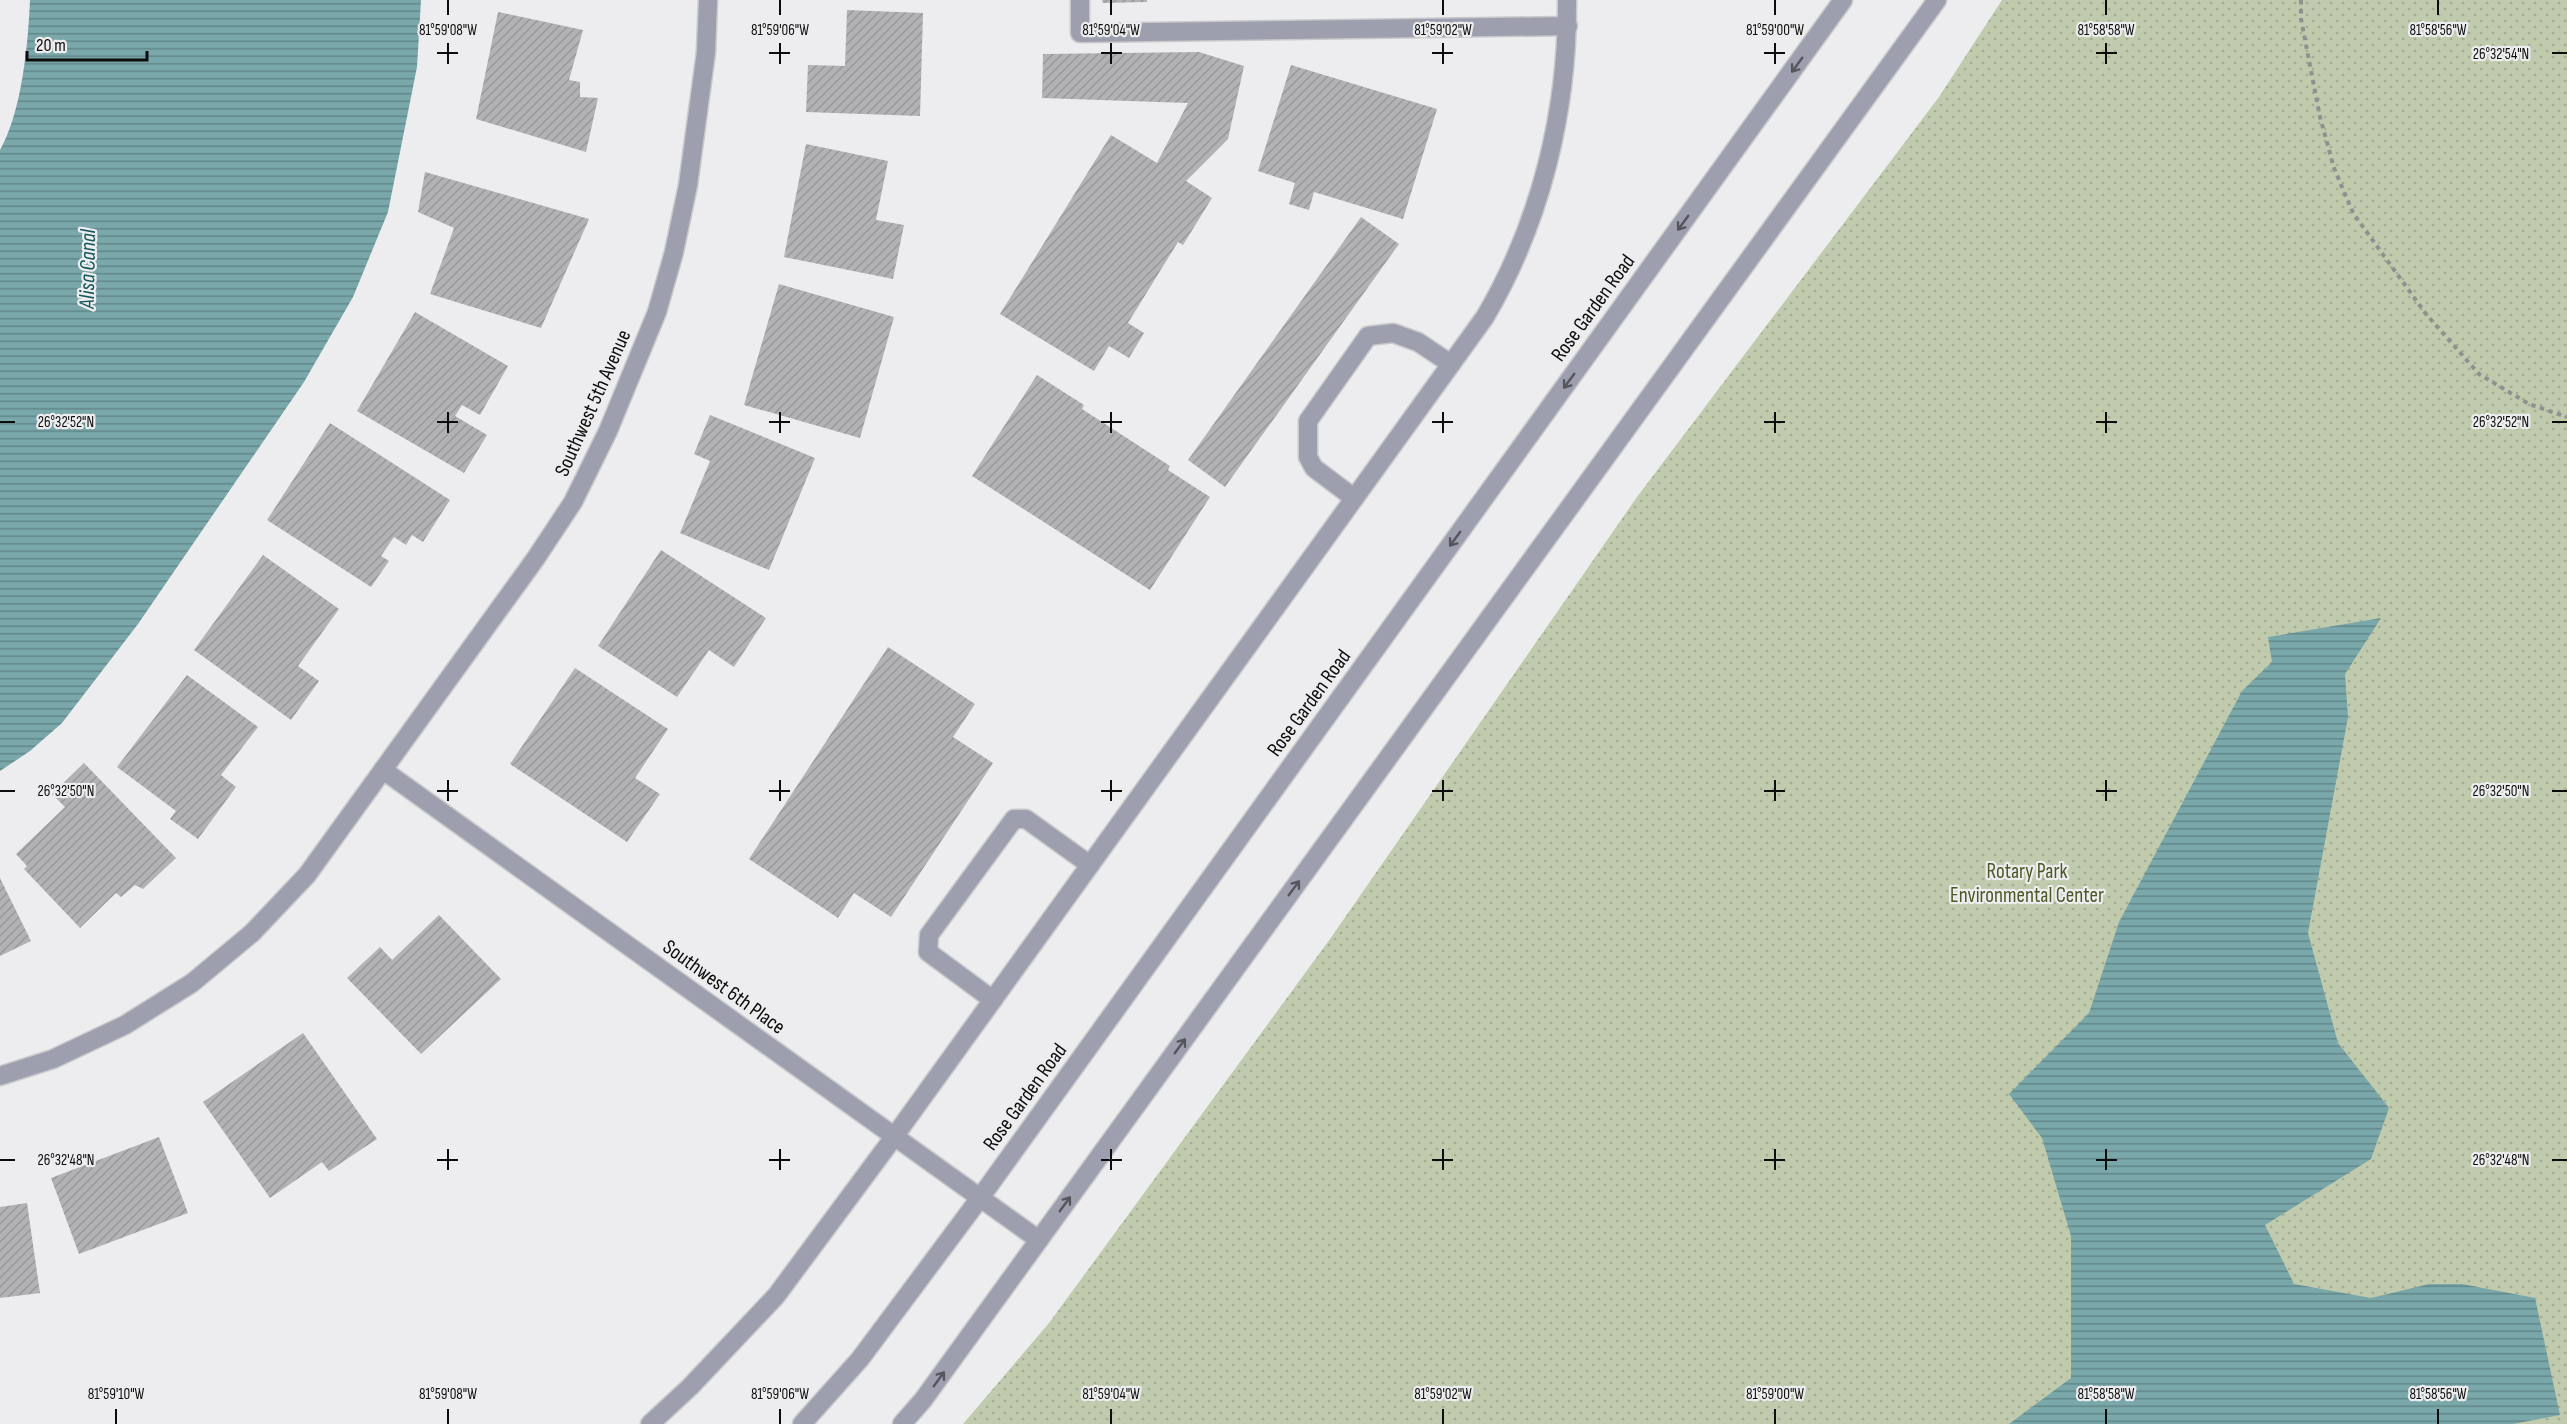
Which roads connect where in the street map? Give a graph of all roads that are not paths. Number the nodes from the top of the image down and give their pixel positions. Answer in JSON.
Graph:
{"nodes":[{"id":1,"x":708,"y":0,"type":"edge"},
{"id":2,"x":1080,"y":0,"type":"edge"},
{"id":3,"x":1567,"y":0,"type":"edge"},
{"id":4,"x":1843,"y":0,"type":"edge"},
{"id":5,"x":1936,"y":0,"type":"edge"},
{"id":6,"x":1568,"y":26,"type":"junction"},
{"id":7,"x":1450,"y":364,"type":"junction"},
{"id":8,"x":1354,"y":498,"type":"junction"},
{"id":9,"x":382,"y":770,"type":"junction"},
{"id":10,"x":1090,"y":865,"type":"junction"},
{"id":11,"x":993,"y":1000,"type":"junction"},
{"id":12,"x":0,"y":1076,"type":"edge"},
{"id":13,"x":894,"y":1137,"type":"junction"},
{"id":14,"x":980,"y":1198,"type":"junction"},
{"id":15,"x":1039,"y":1240,"type":"junction"},
{"id":16,"x":650,"y":1424,"type":"edge"},
{"id":17,"x":802,"y":1424,"type":"edge"},
{"id":18,"x":902,"y":1424,"type":"edge"}],
"edges":[{"from":1,"to":9,"type":"street","name":"Southwest 5th Avenue"},
{"from":2,"to":6,"type":"street"},
{"from":3,"to":6,"type":"street"},
{"from":4,"to":14,"type":"street","name":"Rose Garden Road","one_way":true},
{"from":15,"to":5,"type":"street","one_way":true},
{"from":6,"to":7,"type":"street"},
{"from":7,"to":8,"type":"street"},
{"from":7,"to":8,"type":"street"},
{"from":8,"to":10,"type":"street"},
{"from":9,"to":12,"type":"street","name":"Southwest 5th Avenue"},
{"from":9,"to":13,"type":"street","name":"Southwest 6th Place"},
{"from":10,"to":11,"type":"street"},
{"from":10,"to":11,"type":"street"},
{"from":11,"to":13,"type":"street"},
{"from":13,"to":14,"type":"street","name":"Southwest 6th Place"},
{"from":13,"to":16,"type":"street"},
{"from":14,"to":15,"type":"street","name":"Southwest 6th Place"},
{"from":14,"to":17,"type":"street","name":"Rose Garden Road"},
{"from":18,"to":15,"type":"street","one_way":true}]}
